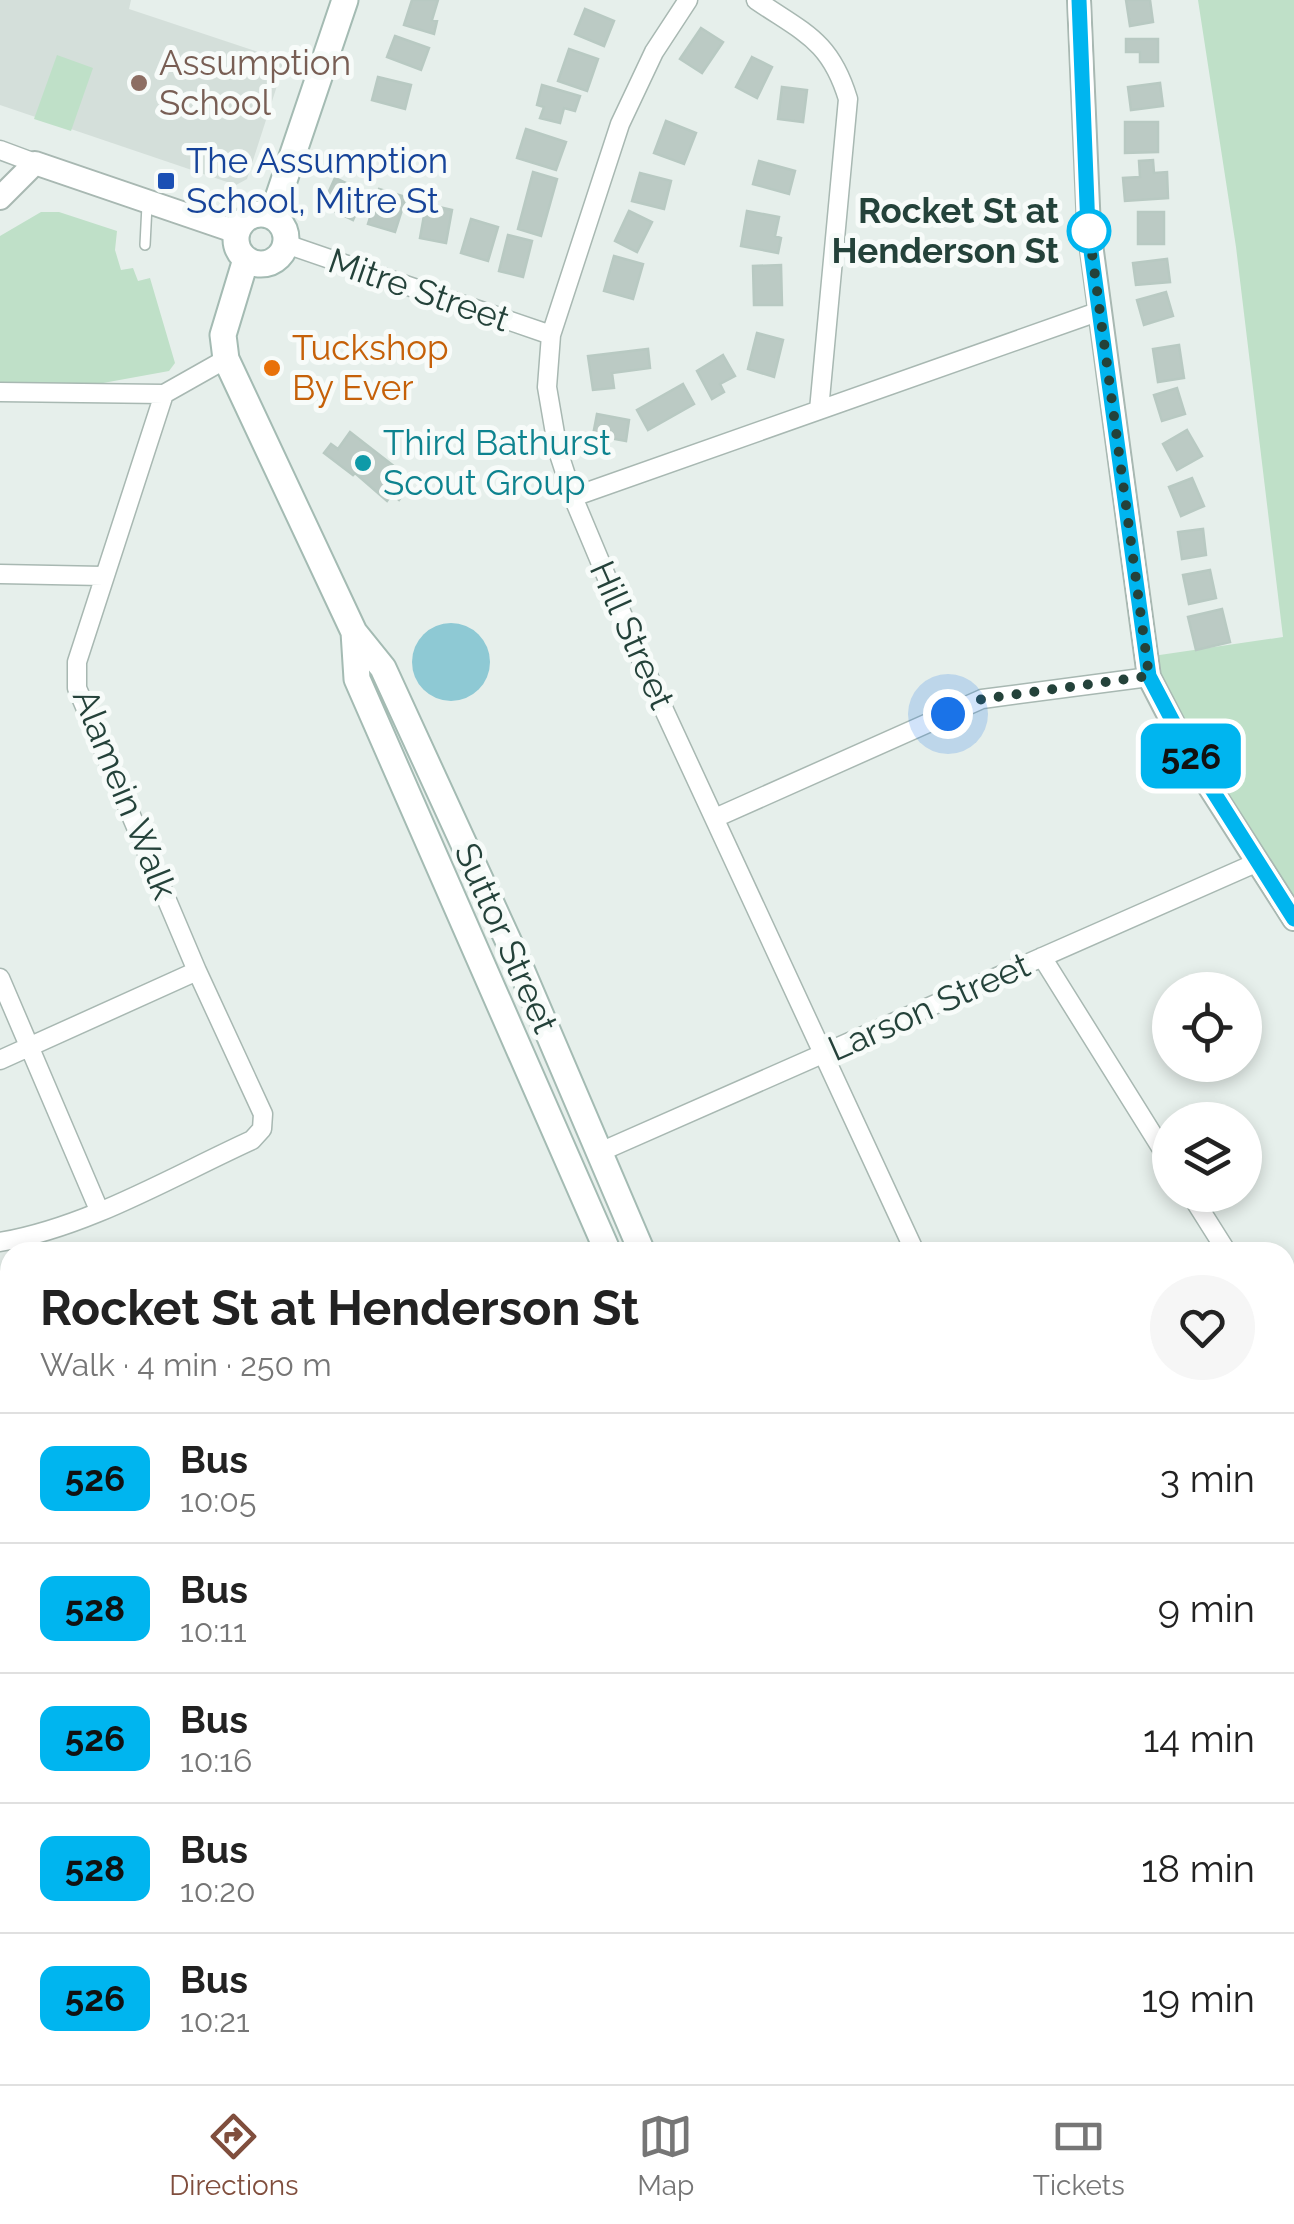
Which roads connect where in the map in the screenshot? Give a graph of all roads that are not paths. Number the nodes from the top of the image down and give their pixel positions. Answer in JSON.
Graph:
{"nodes":[{"id":1,"x":345,"y":0,"type":"edge"},
{"id":2,"x":688,"y":0,"type":"edge"},
{"id":3,"x":756,"y":0,"type":"edge"},
{"id":4,"x":1078,"y":0,"type":"edge"},
{"id":5,"x":0,"y":150,"type":"edge"},
{"id":6,"x":35,"y":163,"type":"junction"},
{"id":7,"x":0,"y":198,"type":"edge"},
{"id":8,"x":147,"y":202,"type":"junction"},
{"id":9,"x":272,"y":216,"type":"junction"},
{"id":10,"x":237,"y":232,"type":"junction"},
{"id":11,"x":286,"y":244,"type":"junction"},
{"id":12,"x":146,"y":245,"type":"dead end"},
{"id":13,"x":253,"y":262,"type":"junction"},
{"id":14,"x":1100,"y":311,"type":"junction"},
{"id":15,"x":551,"y":336,"type":"junction"},
{"id":16,"x":226,"y":358,"type":"junction"},
{"id":17,"x":0,"y":392,"type":"edge"},
{"id":18,"x":164,"y":394,"type":"junction"},
{"id":19,"x":819,"y":410,"type":"junction"},
{"id":20,"x":573,"y":496,"type":"junction"},
{"id":21,"x":0,"y":574,"type":"edge"},
{"id":22,"x":103,"y":576,"type":"junction"},
{"id":23,"x":354,"y":632,"type":"junction"},
{"id":24,"x":1149,"y":676,"type":"junction"},
{"id":25,"x":715,"y":818,"type":"junction"},
{"id":26,"x":1258,"y":862,"type":"junction"},
{"id":27,"x":1294,"y":919,"type":"edge"},
{"id":28,"x":1042,"y":957,"type":"junction"},
{"id":29,"x":198,"y":971,"type":"junction"},
{"id":30,"x":0,"y":978,"type":"edge"},
{"id":31,"x":30,"y":1047,"type":"junction"},
{"id":32,"x":822,"y":1054,"type":"junction"},
{"id":33,"x":0,"y":1060,"type":"edge"},
{"id":34,"x":1152,"y":1133,"type":"edge"},
{"id":35,"x":600,"y":1152,"type":"junction"},
{"id":36,"x":99,"y":1210,"type":"junction"},
{"id":37,"x":1201,"y":1212,"type":"edge"},
{"id":38,"x":0,"y":1242,"type":"edge"},
{"id":39,"x":604,"y":1242,"type":"edge"},
{"id":40,"x":638,"y":1242,"type":"edge"},
{"id":41,"x":910,"y":1242,"type":"edge"},
{"id":42,"x":1220,"y":1242,"type":"edge"}],
"edges":[{"from":1,"to":9,"type":"main road"},
{"from":2,"to":15,"type":"street","name":"Hill Street"},
{"from":3,"to":19,"type":"street"},
{"from":4,"to":14,"type":"street"},
{"from":5,"to":6,"type":"street"},
{"from":6,"to":7,"type":"street"},
{"from":6,"to":8,"type":"street"},
{"from":8,"to":10,"type":"street"},
{"from":8,"to":12,"type":"lane"},
{"from":9,"to":10,"type":"main road"},
{"from":9,"to":11,"type":"main road"},
{"from":10,"to":13,"type":"main road"},
{"from":11,"to":13,"type":"main road"},
{"from":11,"to":15,"type":"street","name":"Mitre Street"},
{"from":13,"to":16,"type":"main road"},
{"from":14,"to":19,"type":"street"},
{"from":14,"to":24,"type":"street"},
{"from":15,"to":20,"type":"street","name":"Hill Street"},
{"from":16,"to":18,"type":"street"},
{"from":16,"to":23,"type":"main road","name":"Suttor Street"},
{"from":17,"to":18,"type":"street"},
{"from":18,"to":22,"type":"street","name":"Alamein Walk"},
{"from":19,"to":20,"type":"street"},
{"from":20,"to":25,"type":"street","name":"Hill Street"},
{"from":21,"to":22,"type":"street"},
{"from":22,"to":29,"type":"street","name":"Alamein Walk"},
{"from":23,"to":35,"type":"main road","name":"Suttor Street"},
{"from":23,"to":39,"type":"main road","name":"Suttor Street"},
{"from":24,"to":25,"type":"street"},
{"from":24,"to":26,"type":"street"},
{"from":25,"to":32,"type":"street","name":"Hill Street"},
{"from":26,"to":27,"type":"street"},
{"from":26,"to":28,"type":"street","name":"Larson Street"},
{"from":28,"to":32,"type":"street","name":"Larson Street"},
{"from":28,"to":34,"type":"street"},
{"from":29,"to":31,"type":"street"},
{"from":29,"to":36,"type":"street","name":"Alamein Walk"},
{"from":30,"to":31,"type":"street"},
{"from":31,"to":33,"type":"street"},
{"from":31,"to":36,"type":"street"},
{"from":32,"to":35,"type":"street","name":"Larson Street"},
{"from":32,"to":41,"type":"street","name":"Hill Street"},
{"from":35,"to":40,"type":"main road","name":"Suttor Street"},
{"from":36,"to":38,"type":"street"},
{"from":37,"to":42,"type":"street"}]}
